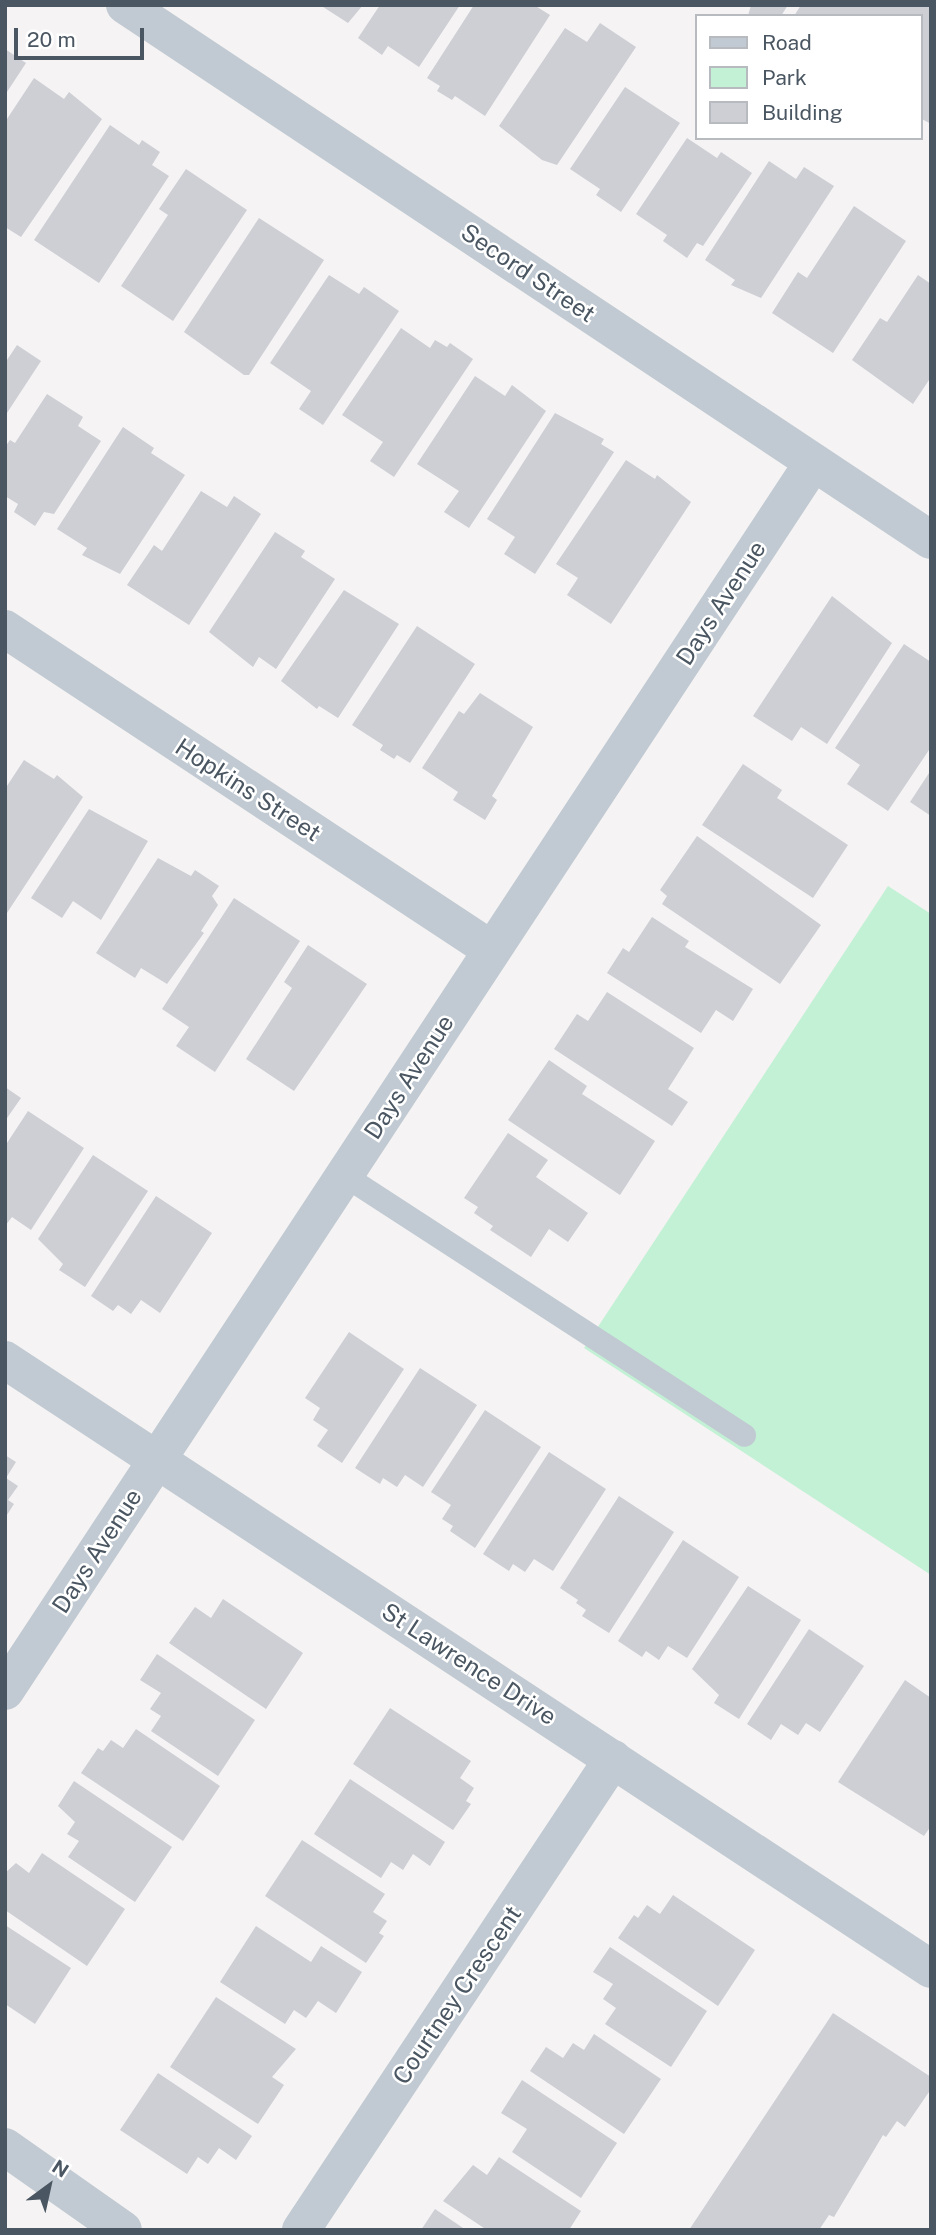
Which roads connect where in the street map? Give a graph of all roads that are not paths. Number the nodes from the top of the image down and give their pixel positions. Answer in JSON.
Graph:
{"nodes":[{"id":1,"x":125,"y":5,"type":"edge"},
{"id":2,"x":813,"y":463,"type":"junction"},
{"id":3,"x":931,"y":540,"type":"edge"},
{"id":4,"x":5,"y":629,"type":"edge"},
{"id":5,"x":492,"y":950,"type":"junction"},
{"id":6,"x":344,"y":1175,"type":"junction"},
{"id":7,"x":5,"y":1360,"type":"edge"},
{"id":8,"x":744,"y":1435,"type":"dead end"},
{"id":9,"x":158,"y":1458,"type":"junction"},
{"id":10,"x":5,"y":1691,"type":"edge"},
{"id":11,"x":613,"y":1759,"type":"junction"},
{"id":12,"x":931,"y":1969,"type":"edge"},
{"id":13,"x":5,"y":2147,"type":"edge"},
{"id":14,"x":123,"y":2230,"type":"edge"},
{"id":15,"x":301,"y":2230,"type":"edge"}],
"edges":[{"from":1,"to":2,"type":"street","name":"Secord Street"},
{"from":2,"to":3,"type":"street","name":"Secord Street"},
{"from":2,"to":5,"type":"street","name":"Days Avenue"},
{"from":4,"to":5,"type":"street","name":"Hopkins Street"},
{"from":5,"to":6,"type":"street","name":"Days Avenue"},
{"from":6,"to":8,"type":"lane"},
{"from":6,"to":9,"type":"street","name":"Days Avenue"},
{"from":7,"to":9,"type":"street","name":"St Lawrence Drive"},
{"from":9,"to":10,"type":"street","name":"Days Avenue"},
{"from":9,"to":11,"type":"street","name":"St Lawrence Drive"},
{"from":11,"to":12,"type":"street","name":"St Lawrence Drive"},
{"from":11,"to":15,"type":"street","name":"Courtney Crescent"},
{"from":13,"to":14,"type":"street"}]}
